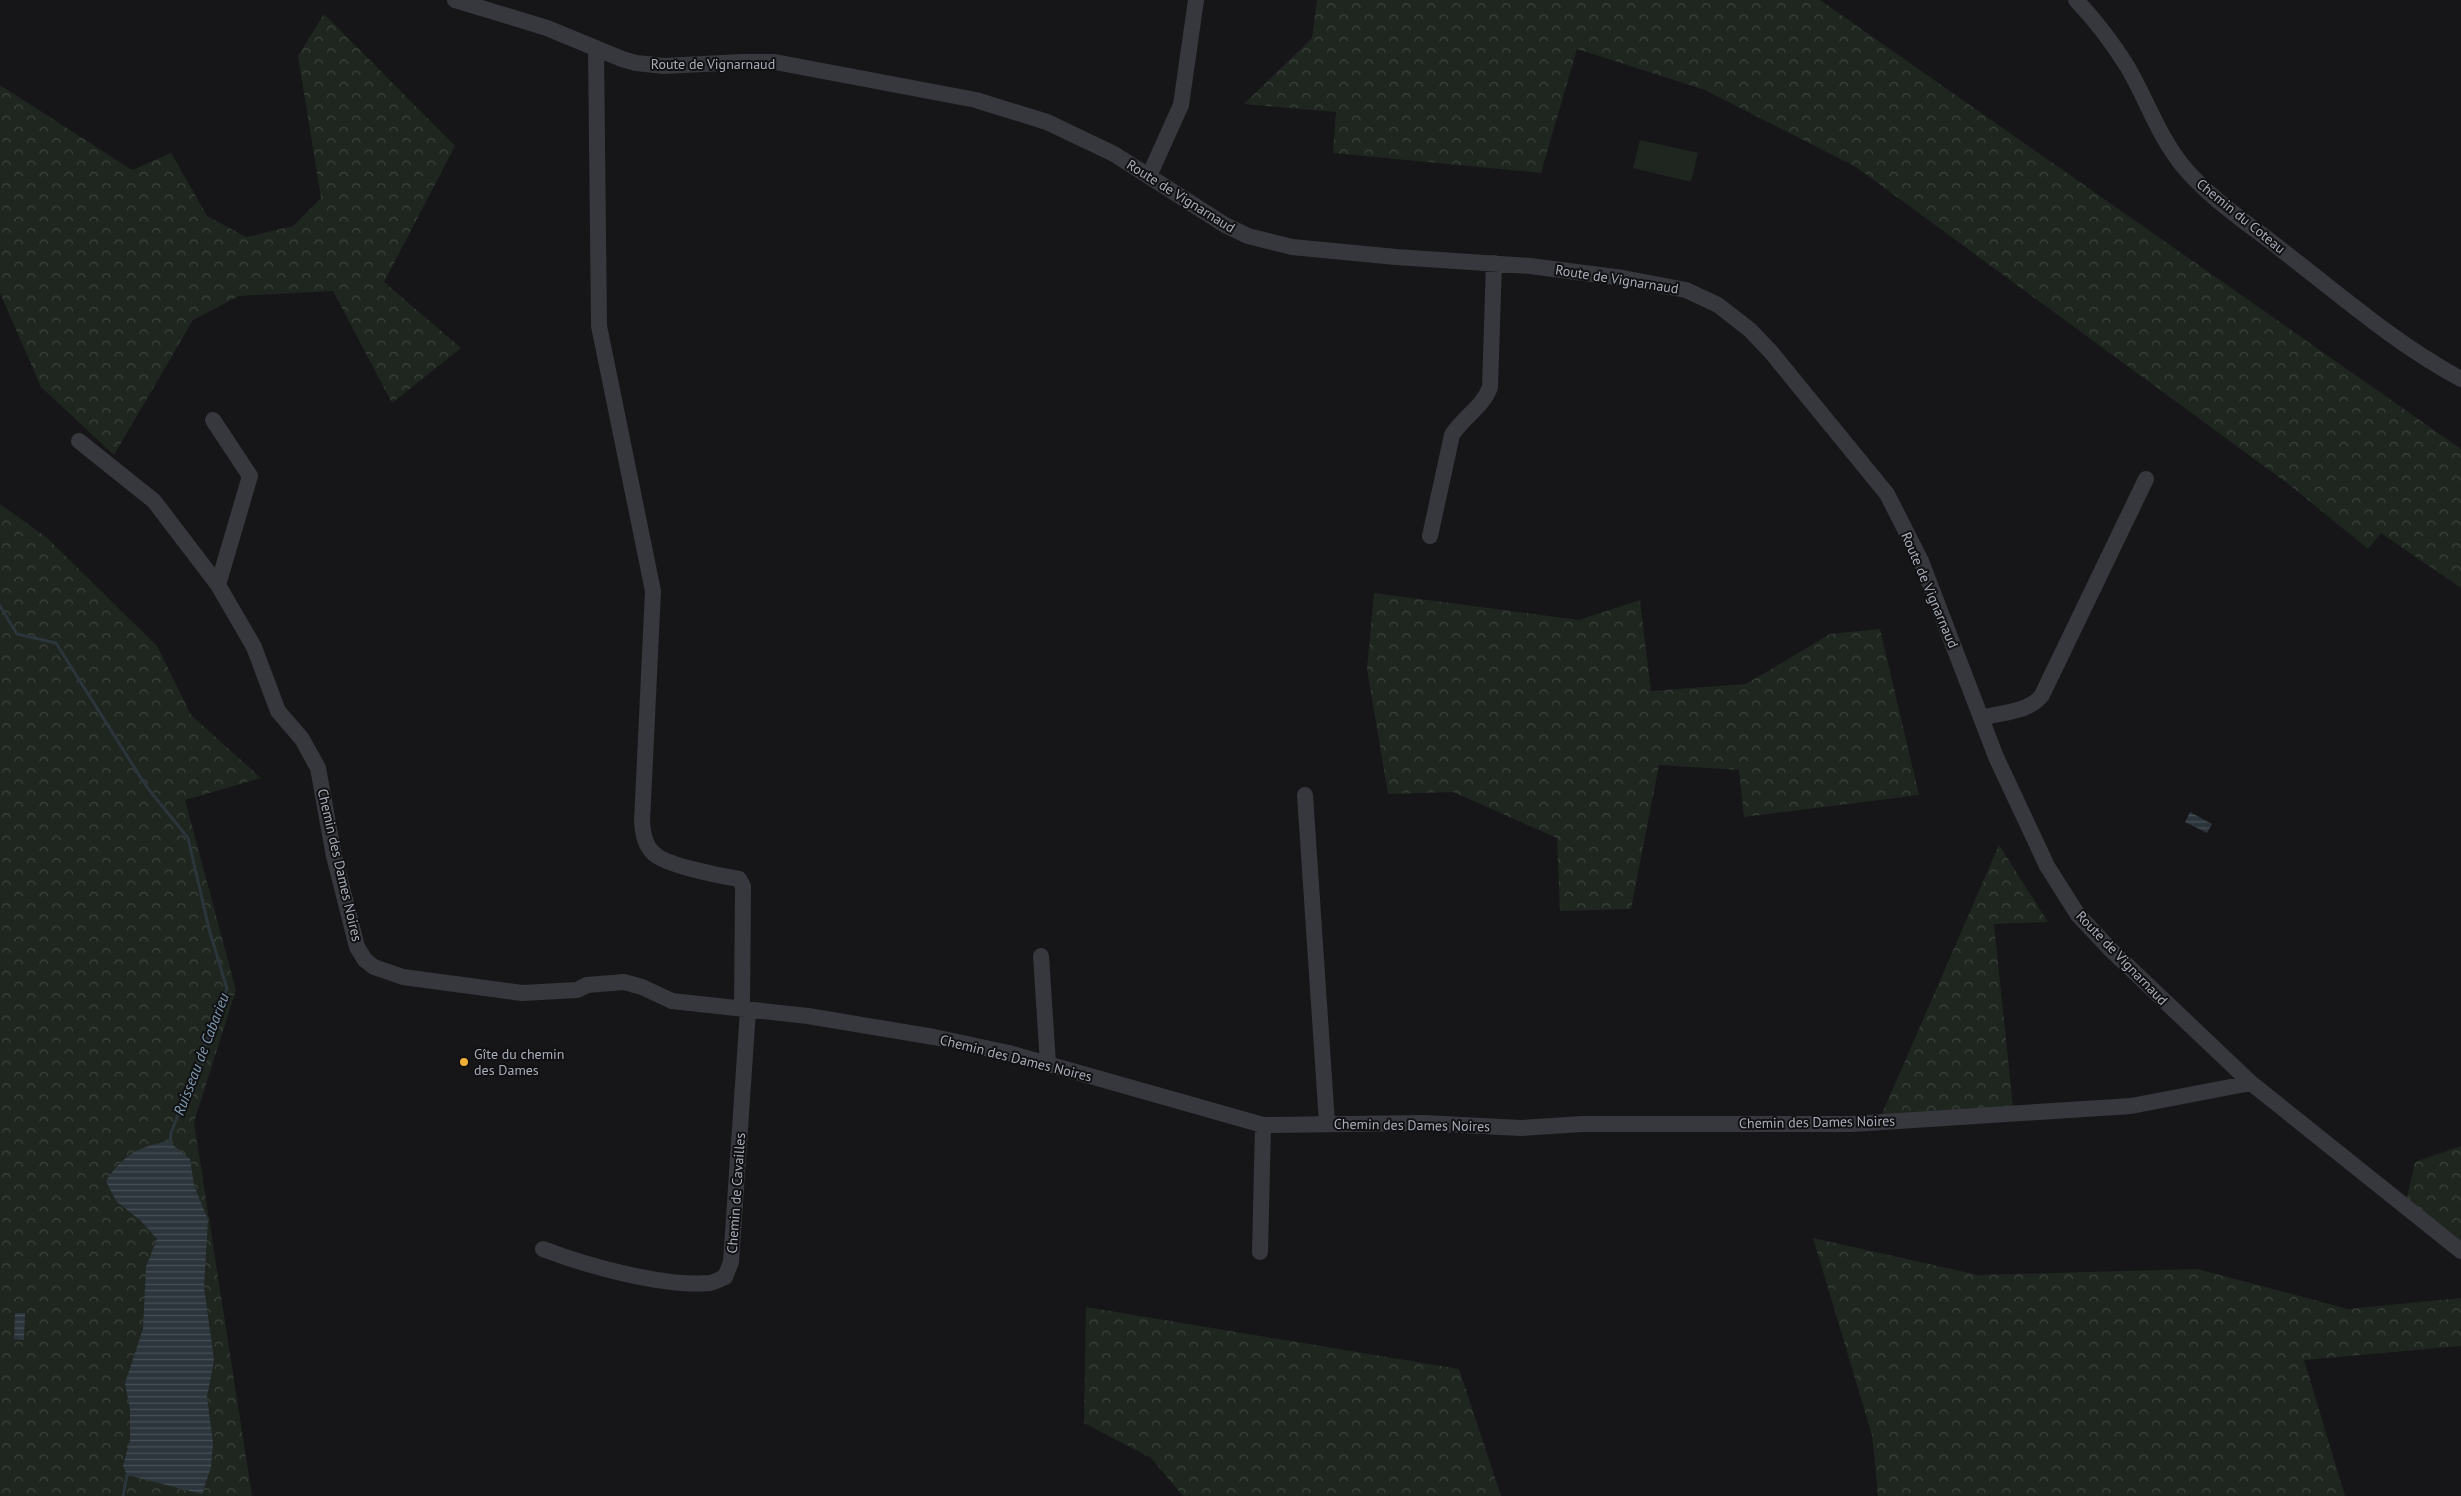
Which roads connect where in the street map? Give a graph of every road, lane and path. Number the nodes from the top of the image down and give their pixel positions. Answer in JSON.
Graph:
{"nodes":[{"id":1,"x":455,"y":0,"type":"edge"},
{"id":2,"x":1196,"y":0,"type":"edge"},
{"id":3,"x":2076,"y":0,"type":"edge"},
{"id":4,"x":596,"y":48,"type":"junction"},
{"id":5,"x":1149,"y":176,"type":"junction"},
{"id":6,"x":1494,"y":263,"type":"junction"},
{"id":7,"x":2461,"y":379,"type":"edge"},
{"id":8,"x":212,"y":420,"type":"dead end"},
{"id":9,"x":79,"y":441,"type":"dead end"},
{"id":10,"x":2146,"y":479,"type":"dead end"},
{"id":11,"x":1430,"y":536,"type":"dead end"},
{"id":12,"x":218,"y":585,"type":"junction"},
{"id":13,"x":1982,"y":718,"type":"junction"},
{"id":14,"x":1305,"y":795,"type":"dead end"},
{"id":15,"x":1041,"y":956,"type":"dead end"},
{"id":16,"x":745,"y":1010,"type":"junction"},
{"id":17,"x":1048,"y":1064,"type":"junction"},
{"id":18,"x":2251,"y":1083,"type":"junction"},
{"id":19,"x":1327,"y":1123,"type":"junction"},
{"id":20,"x":1263,"y":1125,"type":"junction"},
{"id":21,"x":543,"y":1248,"type":"dead end"},
{"id":22,"x":2461,"y":1251,"type":"edge"},
{"id":23,"x":1260,"y":1252,"type":"dead end"}],
"edges":[{"from":1,"to":4,"type":"street","name":"Route de Vignarnaud"},
{"from":2,"to":5,"type":"street"},
{"from":3,"to":7,"type":"street","name":"Chemin du Coteau"},
{"from":4,"to":5,"type":"street","name":"Route de Vignarnaud"},
{"from":4,"to":16,"type":"street","name":"Chemin de Cavailles"},
{"from":5,"to":6,"type":"street","name":"Route de Vignarnaud"},
{"from":6,"to":11,"type":"street"},
{"from":6,"to":13,"type":"street","name":"Route de Vignarnaud"},
{"from":8,"to":12,"type":"street"},
{"from":9,"to":12,"type":"street","name":"Chemin des Dames Noires"},
{"from":10,"to":13,"type":"street"},
{"from":12,"to":16,"type":"street","name":"Chemin des Dames Noires"},
{"from":13,"to":18,"type":"street","name":"Route de Vignarnaud"},
{"from":14,"to":19,"type":"street"},
{"from":15,"to":17,"type":"street"},
{"from":16,"to":17,"type":"street","name":"Chemin des Dames Noires"},
{"from":16,"to":21,"type":"street","name":"Chemin de Cavailles"},
{"from":17,"to":20,"type":"street","name":"Chemin des Dames Noires"},
{"from":18,"to":19,"type":"street","name":"Chemin des Dames Noires"},
{"from":18,"to":22,"type":"street","name":"Route de Vignarnaud"},
{"from":19,"to":20,"type":"street","name":"Chemin des Dames Noires"},
{"from":20,"to":23,"type":"street"}]}
